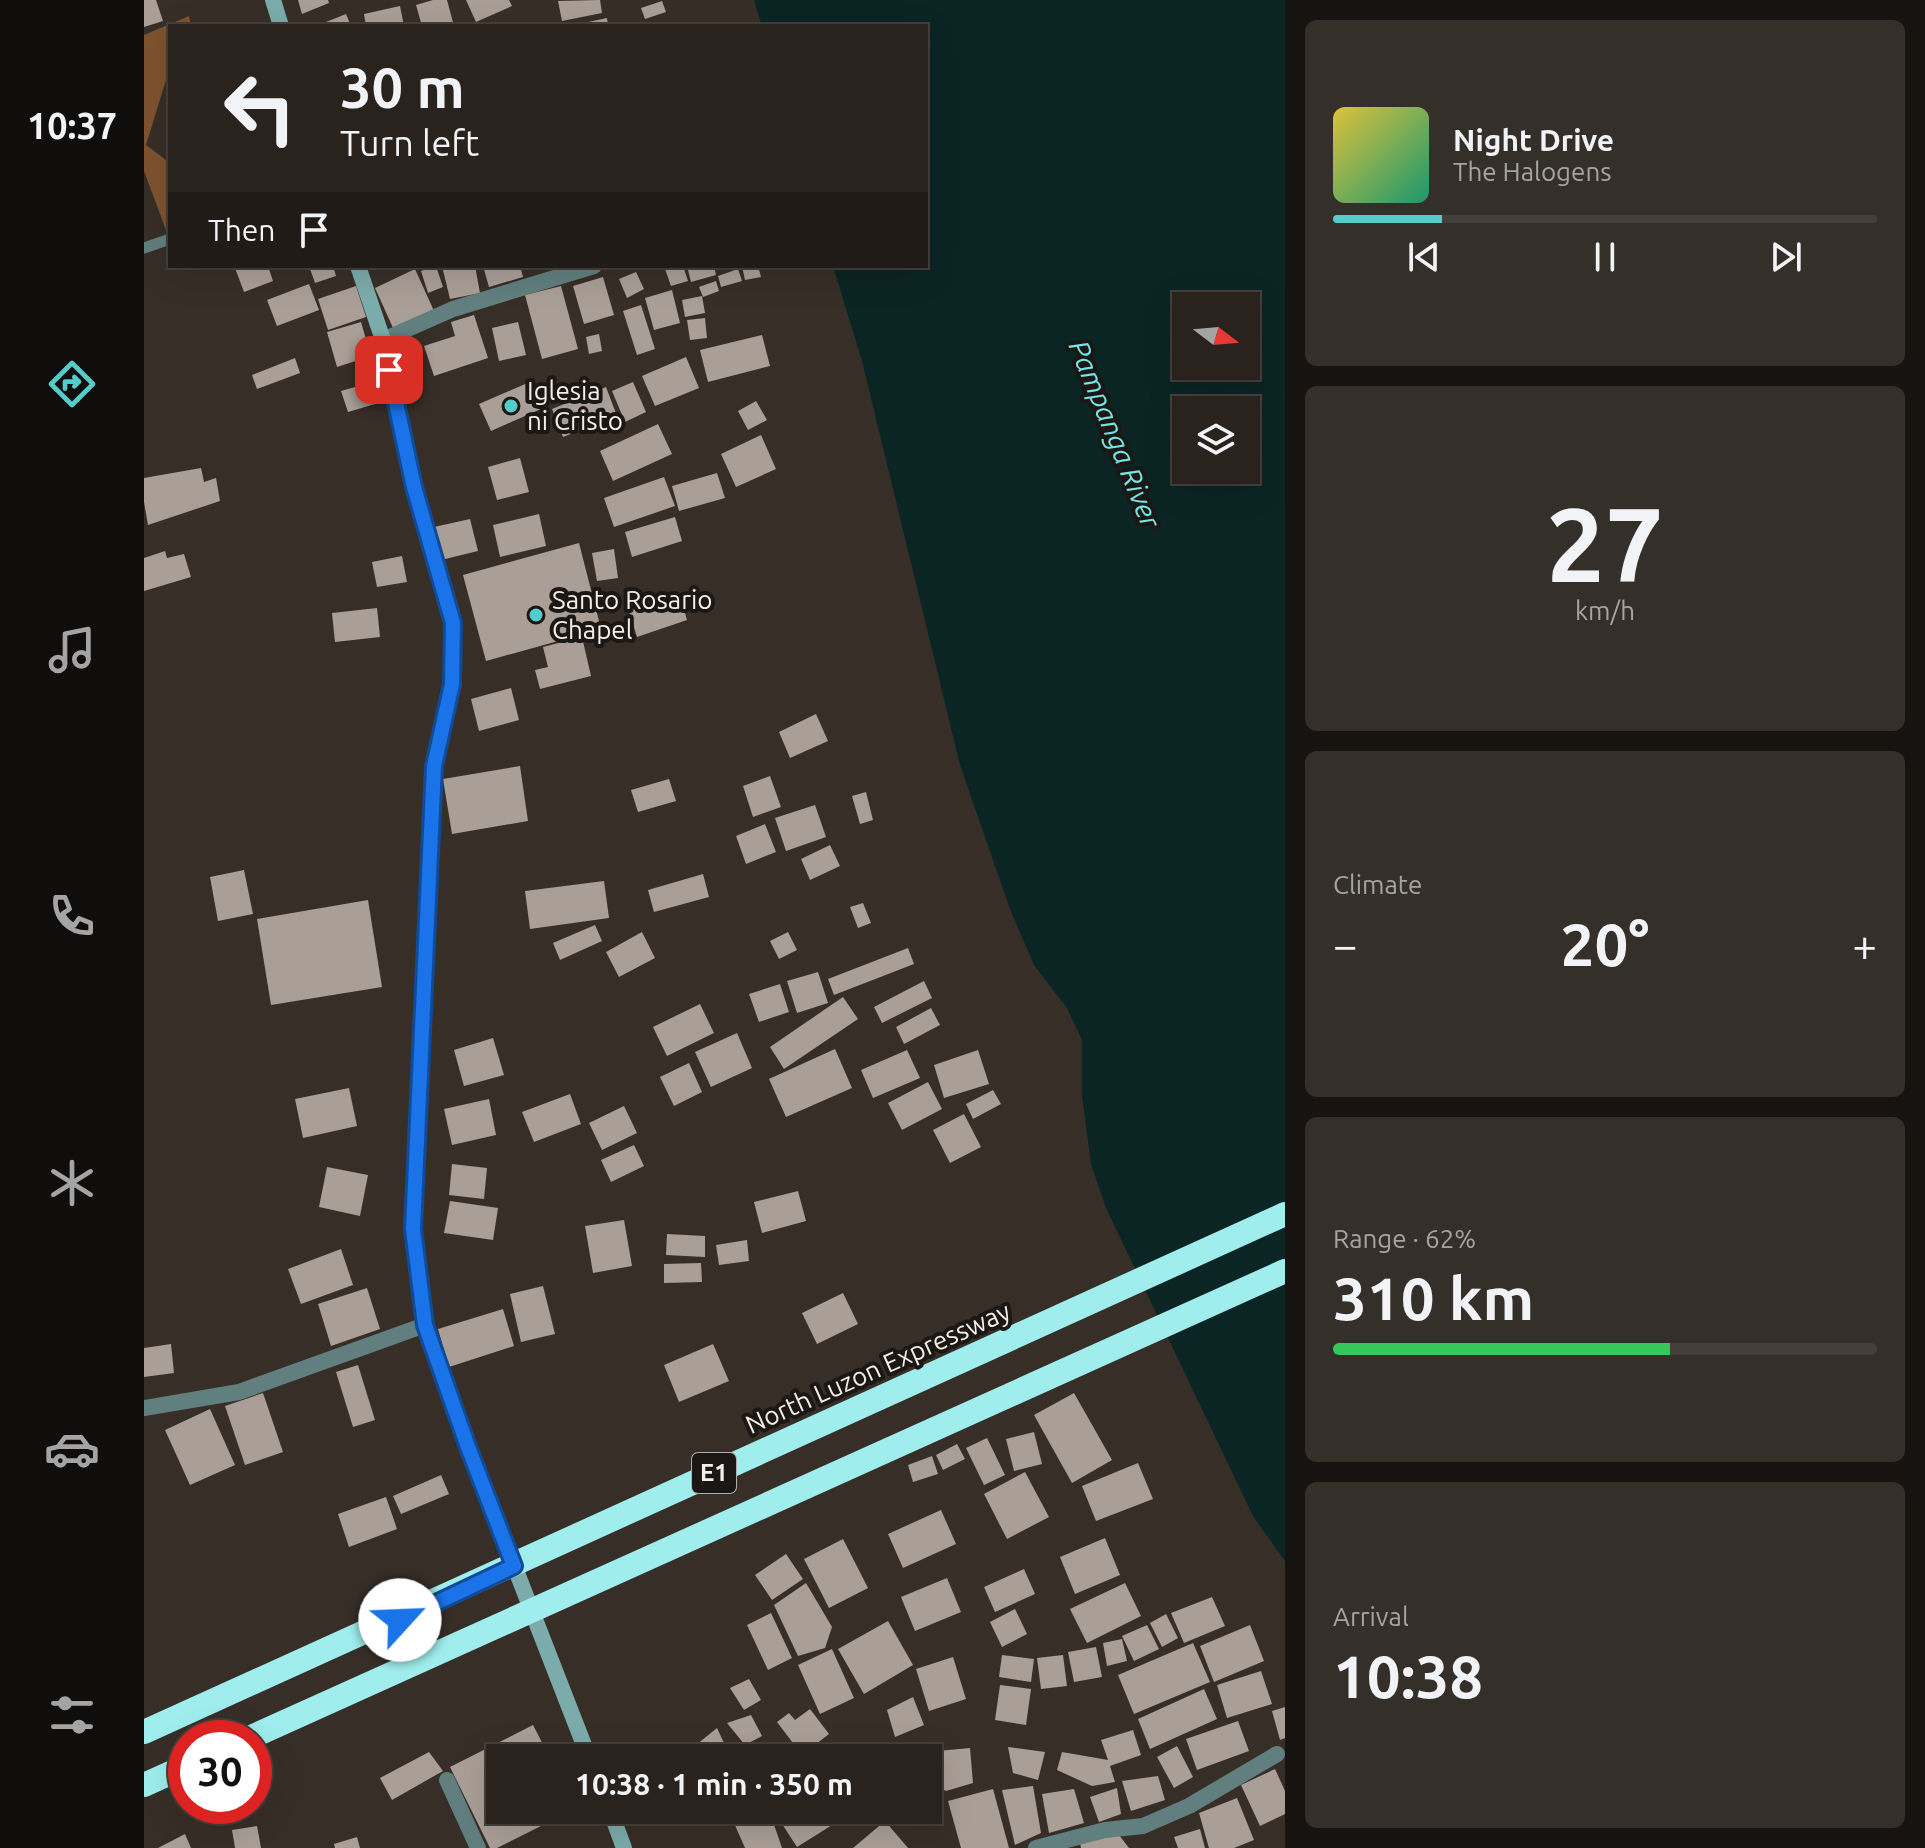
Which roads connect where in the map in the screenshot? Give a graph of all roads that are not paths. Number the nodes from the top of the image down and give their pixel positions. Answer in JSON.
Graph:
{"nodes":[{"id":1,"x":273,"y":0,"type":"edge"},
{"id":2,"x":280,"y":24,"type":"edge"},
{"id":3,"x":168,"y":240,"type":"edge"},
{"id":4,"x":144,"y":248,"type":"edge"},
{"id":5,"x":359,"y":268,"type":"edge"},
{"id":6,"x":587,"y":268,"type":"edge"},
{"id":7,"x":383,"y":340,"type":"junction"},
{"id":8,"x":1285,"y":1214,"type":"edge"},
{"id":9,"x":1285,"y":1271,"type":"edge"},
{"id":10,"x":425,"y":1325,"type":"junction"},
{"id":11,"x":144,"y":1408,"type":"edge"},
{"id":12,"x":514,"y":1566,"type":"junction"},
{"id":13,"x":272,"y":1728,"type":"edge"},
{"id":14,"x":144,"y":1732,"type":"edge"},
{"id":15,"x":144,"y":1740,"type":"edge"},
{"id":16,"x":584,"y":1744,"type":"edge"},
{"id":17,"x":1277,"y":1754,"type":"dead end"},
{"id":18,"x":168,"y":1774,"type":"edge"},
{"id":19,"x":447,"y":1780,"type":"dead end"},
{"id":20,"x":144,"y":1785,"type":"edge"},
{"id":21,"x":615,"y":1824,"type":"edge"},
{"id":22,"x":478,"y":1848,"type":"edge"},
{"id":23,"x":624,"y":1848,"type":"edge"},
{"id":24,"x":1036,"y":1848,"type":"edge"}],
"edges":[{"from":1,"to":2,"type":"street"},
{"from":3,"to":4,"type":"lane"},
{"from":5,"to":7,"type":"street"},
{"from":6,"to":7,"type":"street"},
{"from":7,"to":10,"type":"street"},
{"from":8,"to":14,"type":"highway","name":"North Luzon Expressway","number":"E1"},
{"from":9,"to":13,"type":"highway","number":"E1"},
{"from":10,"to":11,"type":"street"},
{"from":10,"to":12,"type":"street"},
{"from":12,"to":15,"type":"street"},
{"from":12,"to":16,"type":"street"},
{"from":17,"to":24,"type":"street"},
{"from":18,"to":20,"type":"highway"},
{"from":19,"to":22,"type":"street"},
{"from":21,"to":23,"type":"street"}]}
